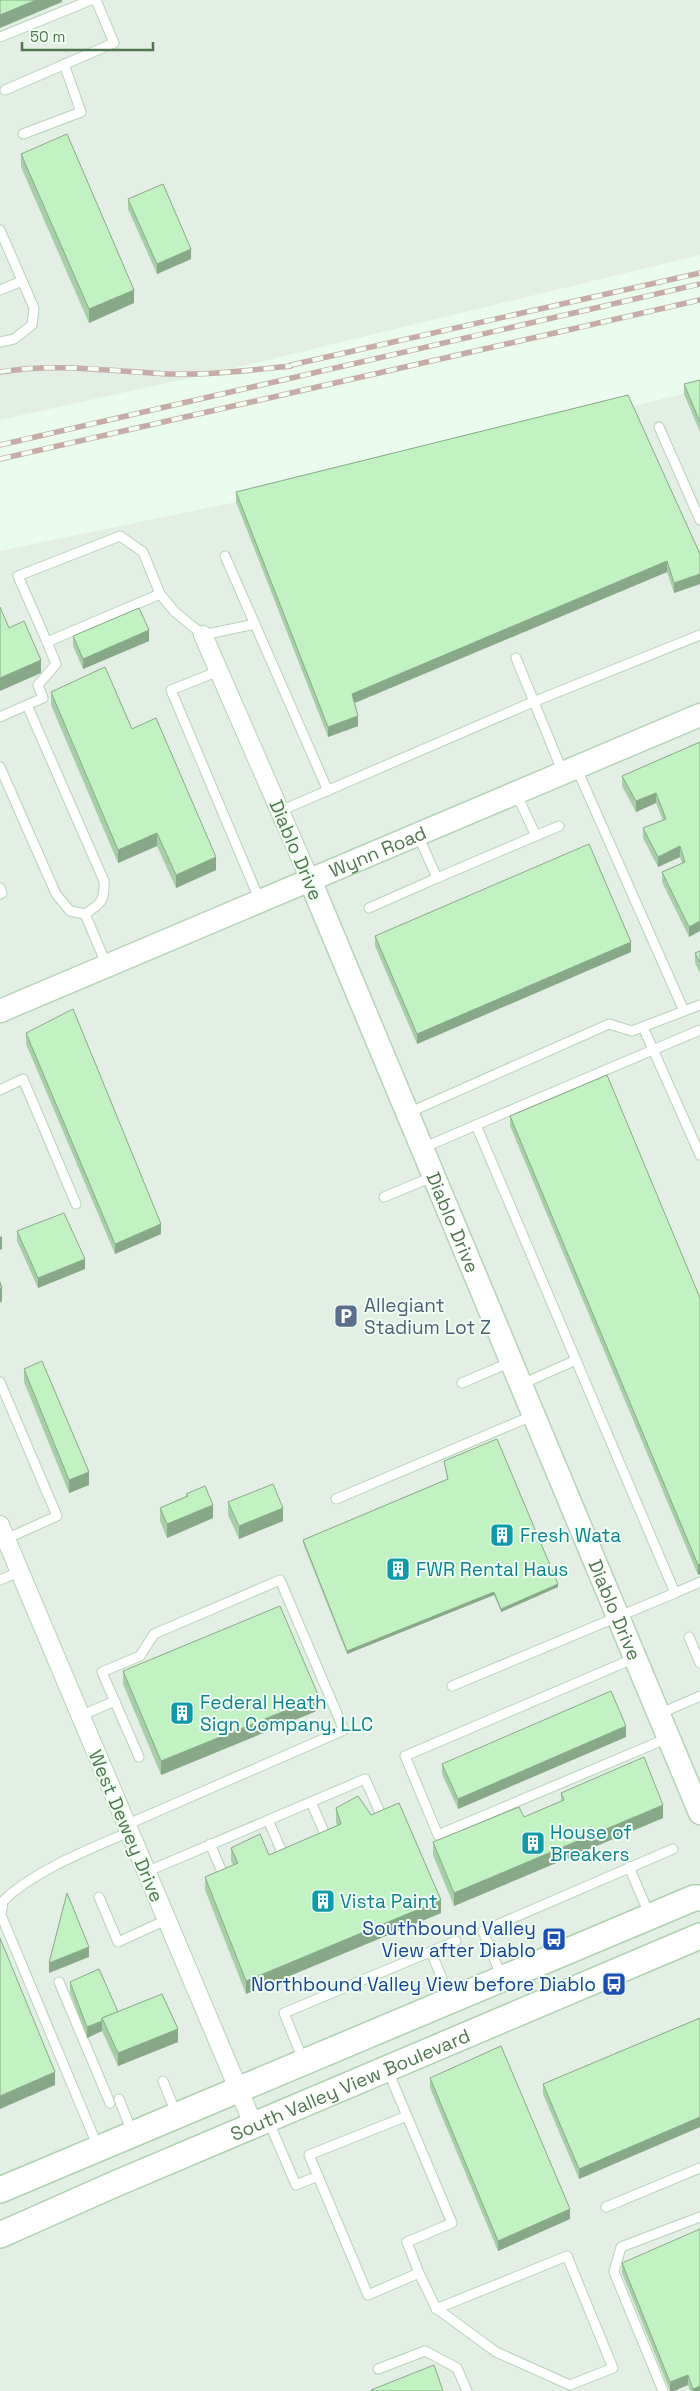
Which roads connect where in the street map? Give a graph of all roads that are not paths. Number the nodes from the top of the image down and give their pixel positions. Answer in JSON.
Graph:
{"nodes":[{"id":1,"x":91,"y":0,"type":"edge"},
{"id":2,"x":96,"y":0,"type":"edge"},
{"id":3,"x":0,"y":37,"type":"edge"},
{"id":4,"x":64,"y":64,"type":"junction"},
{"id":5,"x":5,"y":90,"type":"dead end"},
{"id":6,"x":23,"y":134,"type":"dead end"},
{"id":7,"x":0,"y":230,"type":"edge"},
{"id":8,"x":22,"y":281,"type":"junction"},
{"id":9,"x":0,"y":290,"type":"edge"},
{"id":10,"x":0,"y":342,"type":"edge"},
{"id":11,"x":659,"y":426,"type":"dead end"},
{"id":12,"x":700,"y":520,"type":"edge"},
{"id":13,"x":225,"y":556,"type":"dead end"},
{"id":14,"x":160,"y":594,"type":"junction"},
{"id":15,"x":254,"y":624,"type":"junction"},
{"id":16,"x":203,"y":634,"type":"junction"},
{"id":17,"x":700,"y":635,"type":"edge"},
{"id":18,"x":47,"y":642,"type":"junction"},
{"id":19,"x":516,"y":658,"type":"dead end"},
{"id":20,"x":219,"y":671,"type":"junction"},
{"id":21,"x":533,"y":702,"type":"junction"},
{"id":22,"x":27,"y":706,"type":"junction"},
{"id":23,"x":700,"y":715,"type":"edge"},
{"id":24,"x":0,"y":717,"type":"edge"},
{"id":25,"x":0,"y":766,"type":"edge"},
{"id":26,"x":570,"y":770,"type":"junction"},
{"id":27,"x":328,"y":791,"type":"junction"},
{"id":28,"x":516,"y":793,"type":"junction"},
{"id":29,"x":280,"y":812,"type":"junction"},
{"id":30,"x":559,"y":826,"type":"dead end"},
{"id":31,"x":418,"y":834,"type":"junction"},
{"id":32,"x":536,"y":836,"type":"junction"},
{"id":33,"x":437,"y":878,"type":"junction"},
{"id":34,"x":310,"y":880,"type":"junction"},
{"id":35,"x":0,"y":888,"type":"edge"},
{"id":36,"x":0,"y":894,"type":"edge"},
{"id":37,"x":260,"y":901,"type":"junction"},
{"id":38,"x":369,"y":908,"type":"dead end"},
{"id":39,"x":85,"y":914,"type":"junction"},
{"id":40,"x":107,"y":966,"type":"junction"},
{"id":41,"x":700,"y":1005,"type":"edge"},
{"id":42,"x":0,"y":1011,"type":"edge"},
{"id":43,"x":684,"y":1011,"type":"junction"},
{"id":44,"x":643,"y":1027,"type":"junction"},
{"id":45,"x":700,"y":1030,"type":"edge"},
{"id":46,"x":653,"y":1049,"type":"junction"},
{"id":47,"x":0,"y":1090,"type":"edge"},
{"id":48,"x":406,"y":1114,"type":"junction"},
{"id":49,"x":476,"y":1125,"type":"junction"},
{"id":50,"x":421,"y":1149,"type":"junction"},
{"id":51,"x":700,"y":1155,"type":"edge"},
{"id":52,"x":432,"y":1177,"type":"junction"},
{"id":53,"x":384,"y":1197,"type":"dead end"},
{"id":54,"x":76,"y":1204,"type":"dead end"},
{"id":55,"x":576,"y":1360,"type":"junction"},
{"id":56,"x":511,"y":1362,"type":"junction"},
{"id":57,"x":0,"y":1382,"type":"edge"},
{"id":58,"x":462,"y":1383,"type":"dead end"},
{"id":59,"x":521,"y":1385,"type":"junction"},
{"id":60,"x":534,"y":1415,"type":"junction"},
{"id":61,"x":336,"y":1499,"type":"dead end"},
{"id":62,"x":3,"y":1532,"type":"edge"},
{"id":63,"x":20,"y":1572,"type":"junction"},
{"id":64,"x":0,"y":1580,"type":"edge"},
{"id":65,"x":700,"y":1582,"type":"edge"},
{"id":66,"x":675,"y":1593,"type":"junction"},
{"id":67,"x":619,"y":1618,"type":"junction"},
{"id":68,"x":689,"y":1637,"type":"dead end"},
{"id":69,"x":635,"y":1658,"type":"junction"},
{"id":70,"x":700,"y":1663,"type":"edge"},
{"id":71,"x":452,"y":1686,"type":"dead end"},
{"id":72,"x":700,"y":1696,"type":"edge"},
{"id":73,"x":115,"y":1701,"type":"junction"},
{"id":74,"x":659,"y":1714,"type":"junction"},
{"id":75,"x":80,"y":1716,"type":"junction"},
{"id":76,"x":669,"y":1738,"type":"junction"},
{"id":77,"x":139,"y":1758,"type":"dead end"},
{"id":78,"x":695,"y":1786,"type":"edge"},
{"id":79,"x":311,"y":1802,"type":"junction"},
{"id":80,"x":700,"y":1813,"type":"edge"},
{"id":81,"x":382,"y":1817,"type":"edge"},
{"id":82,"x":268,"y":1820,"type":"junction"},
{"id":83,"x":127,"y":1828,"type":"junction"},
{"id":84,"x":210,"y":1844,"type":"junction"},
{"id":85,"x":330,"y":1845,"type":"edge"},
{"id":86,"x":673,"y":1849,"type":"dead end"},
{"id":87,"x":287,"y":1862,"type":"edge"},
{"id":88,"x":630,"y":1867,"type":"junction"},
{"id":89,"x":146,"y":1872,"type":"junction"},
{"id":90,"x":228,"y":1886,"type":"edge"},
{"id":91,"x":99,"y":1897,"type":"dead end"},
{"id":92,"x":700,"y":1898,"type":"edge"},
{"id":93,"x":650,"y":1916,"type":"junction"},
{"id":94,"x":166,"y":1920,"type":"junction"},
{"id":95,"x":700,"y":1936,"type":"edge"},
{"id":96,"x":456,"y":1941,"type":"dead end"},
{"id":97,"x":431,"y":1952,"type":"junction"},
{"id":98,"x":502,"y":1978,"type":"junction"},
{"id":99,"x":58,"y":1982,"type":"dead end"},
{"id":100,"x":451,"y":2000,"type":"junction"},
{"id":101,"x":304,"y":2062,"type":"junction"},
{"id":102,"x":387,"y":2069,"type":"junction"},
{"id":103,"x":163,"y":2081,"type":"dead end"},
{"id":104,"x":239,"y":2090,"type":"junction"},
{"id":105,"x":177,"y":2116,"type":"junction"},
{"id":106,"x":406,"y":2116,"type":"junction"},
{"id":107,"x":261,"y":2122,"type":"junction"},
{"id":108,"x":133,"y":2134,"type":"junction"},
{"id":109,"x":99,"y":2148,"type":"junction"},
{"id":110,"x":700,"y":2168,"type":"edge"},
{"id":111,"x":318,"y":2176,"type":"junction"},
{"id":112,"x":0,"y":2190,"type":"edge"},
{"id":113,"x":606,"y":2207,"type":"dead end"},
{"id":114,"x":700,"y":2218,"type":"edge"},
{"id":115,"x":0,"y":2235,"type":"edge"},
{"id":116,"x":420,"y":2273,"type":"junction"},
{"id":117,"x":436,"y":2308,"type":"junction"},
{"id":118,"x":378,"y":2369,"type":"dead end"},
{"id":119,"x":467,"y":2391,"type":"edge"},
{"id":120,"x":663,"y":2391,"type":"edge"}],
"edges":[{"from":1,"to":3,"type":"lane"},
{"from":2,"to":4,"type":"lane"},
{"from":4,"to":5,"type":"lane"},
{"from":4,"to":6,"type":"lane"},
{"from":7,"to":8,"type":"lane"},
{"from":8,"to":9,"type":"lane"},
{"from":8,"to":10,"type":"lane"},
{"from":11,"to":12,"type":"lane"},
{"from":13,"to":15,"type":"lane"},
{"from":14,"to":16,"type":"lane"},
{"from":14,"to":18,"type":"lane"},
{"from":14,"to":18,"type":"lane"},
{"from":15,"to":16,"type":"lane"},
{"from":15,"to":27,"type":"lane"},
{"from":16,"to":20,"type":"street","name":"Diablo Drive"},
{"from":17,"to":21,"type":"lane"},
{"from":18,"to":22,"type":"lane"},
{"from":19,"to":21,"type":"lane"},
{"from":20,"to":29,"type":"street","name":"Diablo Drive"},
{"from":20,"to":37,"type":"lane"},
{"from":21,"to":26,"type":"lane"},
{"from":21,"to":27,"type":"lane"},
{"from":22,"to":24,"type":"lane"},
{"from":22,"to":39,"type":"lane"},
{"from":23,"to":26,"type":"street","name":"Wynn Road"},
{"from":25,"to":39,"type":"lane"},
{"from":26,"to":28,"type":"street","name":"Wynn Road"},
{"from":26,"to":43,"type":"lane"},
{"from":27,"to":29,"type":"lane"},
{"from":28,"to":31,"type":"street","name":"Wynn Road"},
{"from":28,"to":32,"type":"lane"},
{"from":29,"to":34,"type":"street","name":"Diablo Drive"},
{"from":30,"to":32,"type":"lane"},
{"from":31,"to":33,"type":"lane"},
{"from":31,"to":34,"type":"street","name":"Wynn Road"},
{"from":32,"to":33,"type":"lane"},
{"from":33,"to":38,"type":"lane"},
{"from":34,"to":37,"type":"street","name":"Wynn Road"},
{"from":34,"to":48,"type":"street","name":"Diablo Drive"},
{"from":35,"to":36,"type":"lane"},
{"from":37,"to":40,"type":"street","name":"Wynn Road"},
{"from":39,"to":40,"type":"lane"},
{"from":40,"to":42,"type":"street","name":"Wynn Road"},
{"from":41,"to":43,"type":"lane"},
{"from":43,"to":44,"type":"lane"},
{"from":44,"to":46,"type":"lane"},
{"from":44,"to":48,"type":"lane"},
{"from":45,"to":46,"type":"lane"},
{"from":46,"to":49,"type":"lane"},
{"from":46,"to":51,"type":"lane"},
{"from":47,"to":54,"type":"lane"},
{"from":48,"to":50,"type":"street","name":"Diablo Drive"},
{"from":49,"to":50,"type":"lane"},
{"from":49,"to":55,"type":"lane"},
{"from":50,"to":52,"type":"street","name":"Diablo Drive"},
{"from":52,"to":53,"type":"lane"},
{"from":52,"to":56,"type":"street","name":"Diablo Drive"},
{"from":55,"to":59,"type":"lane"},
{"from":55,"to":66,"type":"lane"},
{"from":56,"to":58,"type":"lane"},
{"from":56,"to":59,"type":"street","name":"Diablo Drive"},
{"from":57,"to":62,"type":"lane"},
{"from":59,"to":60,"type":"street","name":"Diablo Drive"},
{"from":60,"to":61,"type":"lane"},
{"from":60,"to":67,"type":"street","name":"Diablo Drive"},
{"from":62,"to":63,"type":"street","name":"West Dewey Drive"},
{"from":63,"to":64,"type":"lane"},
{"from":63,"to":75,"type":"street","name":"West Dewey Drive"},
{"from":65,"to":66,"type":"lane"},
{"from":66,"to":67,"type":"lane"},
{"from":67,"to":69,"type":"street","name":"Diablo Drive"},
{"from":67,"to":71,"type":"lane"},
{"from":68,"to":70,"type":"lane"},
{"from":69,"to":74,"type":"street","name":"Diablo Drive"},
{"from":69,"to":76,"type":"lane"},
{"from":72,"to":74,"type":"lane"},
{"from":73,"to":75,"type":"lane"},
{"from":73,"to":77,"type":"lane"},
{"from":73,"to":83,"type":"lane"},
{"from":74,"to":76,"type":"street","name":"Diablo Drive"},
{"from":75,"to":83,"type":"street","name":"West Dewey Drive"},
{"from":76,"to":78,"type":"street","name":"Diablo Drive"},
{"from":78,"to":80,"type":"street","name":"Diablo Drive"},
{"from":79,"to":81,"type":"lane"},
{"from":79,"to":82,"type":"lane"},
{"from":79,"to":85,"type":"lane"},
{"from":82,"to":84,"type":"lane"},
{"from":82,"to":87,"type":"lane"},
{"from":83,"to":89,"type":"street","name":"West Dewey Drive"},
{"from":83,"to":109,"type":"lane"},
{"from":84,"to":89,"type":"lane"},
{"from":84,"to":90,"type":"lane"},
{"from":86,"to":88,"type":"lane"},
{"from":88,"to":93,"type":"lane"},
{"from":88,"to":98,"type":"lane"},
{"from":89,"to":94,"type":"street","name":"West Dewey Drive"},
{"from":91,"to":94,"type":"lane"},
{"from":92,"to":93,"type":"main road","name":"South Valley View Boulevard"},
{"from":93,"to":98,"type":"main road","name":"South Valley View Boulevard"},
{"from":94,"to":104,"type":"street","name":"West Dewey Drive"},
{"from":95,"to":102,"type":"main road","name":"South Valley View Boulevard"},
{"from":96,"to":97,"type":"lane"},
{"from":97,"to":100,"type":"lane"},
{"from":97,"to":101,"type":"lane"},
{"from":98,"to":100,"type":"main road","name":"South Valley View Boulevard"},
{"from":99,"to":108,"type":"lane"},
{"from":100,"to":101,"type":"main road","name":"South Valley View Boulevard"},
{"from":101,"to":104,"type":"main road","name":"South Valley View Boulevard"},
{"from":102,"to":106,"type":"lane"},
{"from":102,"to":107,"type":"main road","name":"South Valley View Boulevard"},
{"from":103,"to":105,"type":"lane"},
{"from":104,"to":105,"type":"main road","name":"South Valley View Boulevard"},
{"from":104,"to":107,"type":"street","name":"West Dewey Drive"},
{"from":105,"to":108,"type":"main road","name":"South Valley View Boulevard"},
{"from":106,"to":111,"type":"lane"},
{"from":106,"to":116,"type":"lane"},
{"from":107,"to":111,"type":"lane"},
{"from":107,"to":115,"type":"main road","name":"South Valley View Boulevard"},
{"from":108,"to":109,"type":"main road","name":"South Valley View Boulevard"},
{"from":109,"to":112,"type":"main road","name":"South Valley View Boulevard"},
{"from":110,"to":113,"type":"lane"},
{"from":111,"to":116,"type":"lane"},
{"from":114,"to":120,"type":"lane"},
{"from":116,"to":117,"type":"lane"},
{"from":117,"to":117,"type":"lane"},
{"from":118,"to":119,"type":"lane"}]}
